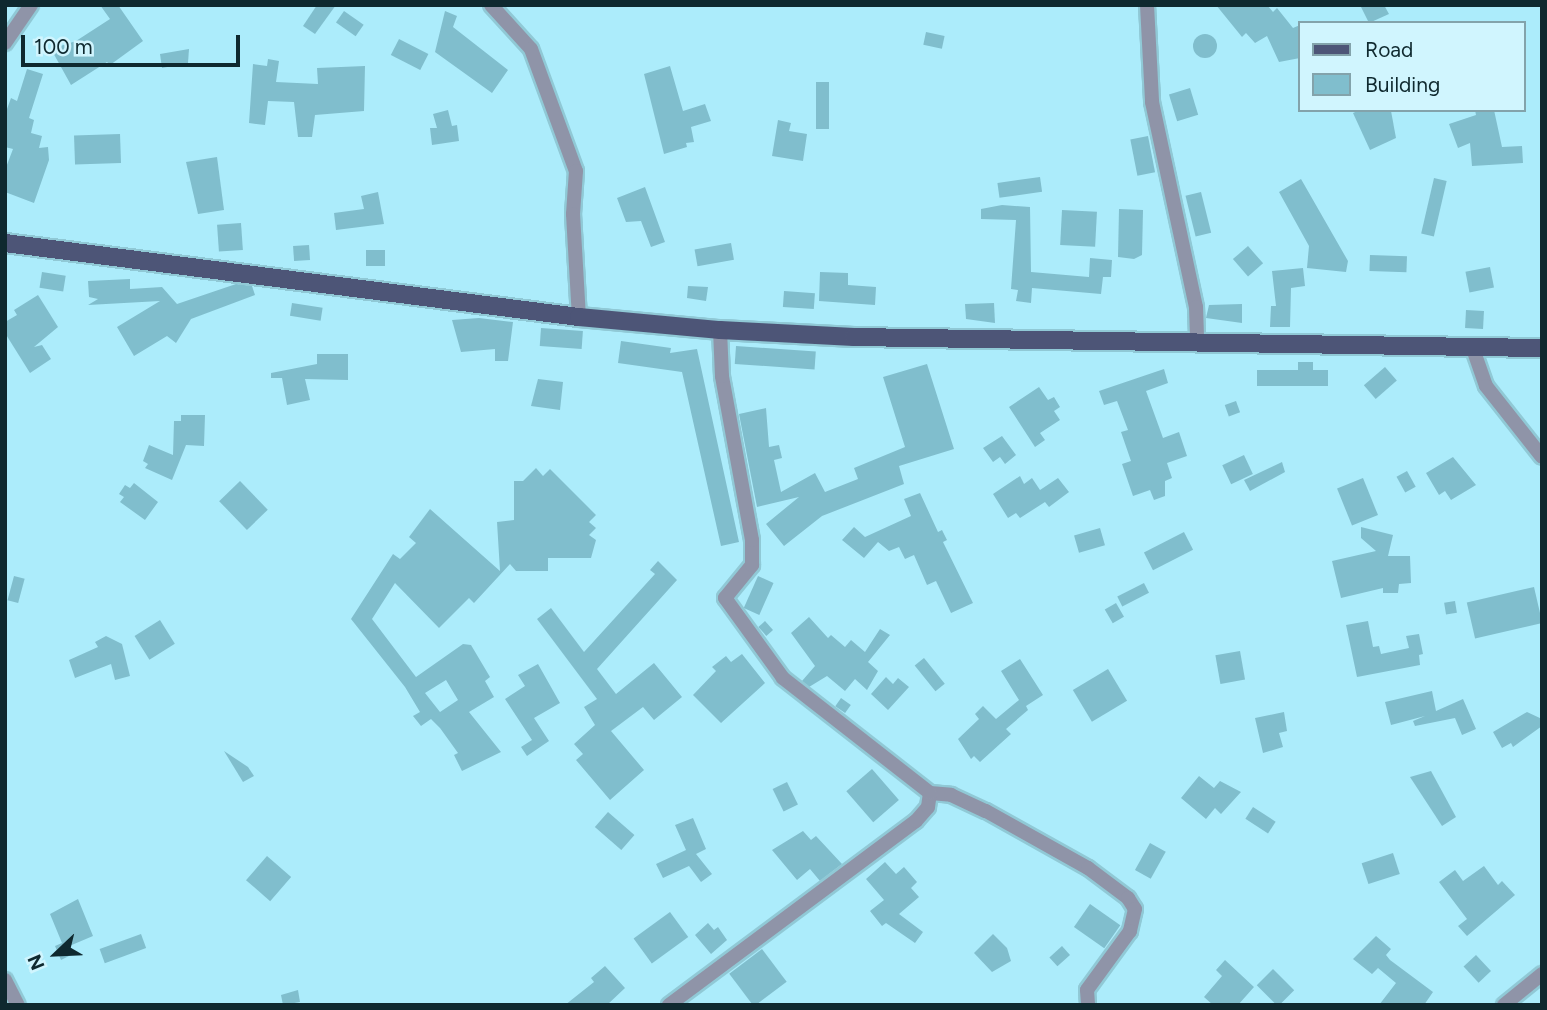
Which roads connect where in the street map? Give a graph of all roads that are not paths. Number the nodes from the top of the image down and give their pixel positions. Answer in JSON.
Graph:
{"nodes":[{"id":1,"x":31,"y":5,"type":"edge"},
{"id":2,"x":491,"y":5,"type":"edge"},
{"id":3,"x":1147,"y":5,"type":"edge"},
{"id":4,"x":5,"y":43,"type":"edge"},
{"id":5,"x":5,"y":243,"type":"edge"},
{"id":6,"x":579,"y":317,"type":"junction"},
{"id":7,"x":720,"y":330,"type":"junction"},
{"id":8,"x":1197,"y":341,"type":"junction"},
{"id":9,"x":1472,"y":346,"type":"junction"},
{"id":10,"x":1542,"y":348,"type":"edge"},
{"id":11,"x":1542,"y":457,"type":"edge"},
{"id":12,"x":930,"y":793,"type":"junction"},
{"id":13,"x":1542,"y":974,"type":"edge"},
{"id":14,"x":5,"y":980,"type":"edge"},
{"id":15,"x":677,"y":1003,"type":"edge"},
{"id":16,"x":18,"y":1005,"type":"edge"},
{"id":17,"x":1088,"y":1005,"type":"edge"},
{"id":18,"x":1504,"y":1005,"type":"edge"}],
"edges":[{"from":1,"to":4,"type":"street"},
{"from":2,"to":6,"type":"street"},
{"from":3,"to":8,"type":"street"},
{"from":5,"to":6,"type":"main road"},
{"from":6,"to":7,"type":"main road"},
{"from":7,"to":8,"type":"main road"},
{"from":7,"to":12,"type":"street"},
{"from":8,"to":9,"type":"main road"},
{"from":9,"to":10,"type":"main road"},
{"from":9,"to":11,"type":"street"},
{"from":12,"to":15,"type":"street"},
{"from":12,"to":17,"type":"street"},
{"from":13,"to":18,"type":"street"},
{"from":14,"to":16,"type":"street"}]}
